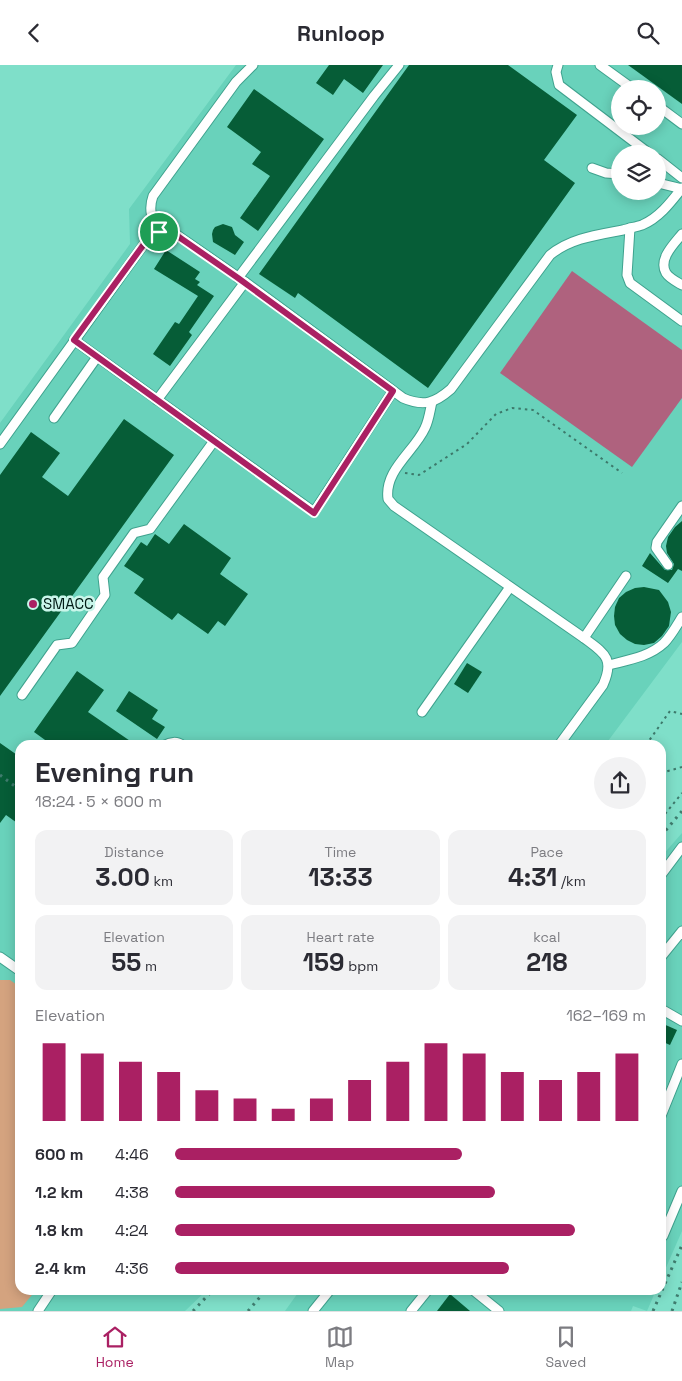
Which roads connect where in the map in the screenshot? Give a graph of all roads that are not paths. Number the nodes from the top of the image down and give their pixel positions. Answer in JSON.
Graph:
{"nodes":[{"id":1,"x":253,"y":65,"type":"edge"},
{"id":2,"x":399,"y":65,"type":"edge"},
{"id":3,"x":558,"y":65,"type":"edge"},
{"id":4,"x":600,"y":65,"type":"edge"},
{"id":5,"x":621,"y":80,"type":"edge"},
{"id":6,"x":666,"y":113,"type":"edge"},
{"id":7,"x":682,"y":124,"type":"edge"},
{"id":8,"x":638,"y":145,"type":"edge"},
{"id":9,"x":666,"y":165,"type":"edge"},
{"id":10,"x":592,"y":168,"type":"dead end"},
{"id":11,"x":611,"y":174,"type":"edge"},
{"id":12,"x":682,"y":178,"type":"edge"},
{"id":13,"x":666,"y":185,"type":"edge"},
{"id":14,"x":682,"y":188,"type":"edge"},
{"id":15,"x":630,"y":228,"type":"junction"},
{"id":16,"x":159,"y":232,"type":"junction"},
{"id":17,"x":682,"y":234,"type":"edge"},
{"id":18,"x":242,"y":280,"type":"junction"},
{"id":19,"x":682,"y":285,"type":"edge"},
{"id":20,"x":682,"y":321,"type":"edge"},
{"id":21,"x":74,"y":340,"type":"junction"},
{"id":22,"x":97,"y":357,"type":"junction"},
{"id":23,"x":393,"y":391,"type":"junction"},
{"id":24,"x":157,"y":400,"type":"junction"},
{"id":25,"x":432,"y":401,"type":"junction"},
{"id":26,"x":54,"y":419,"type":"dead end"},
{"id":27,"x":214,"y":441,"type":"junction"},
{"id":28,"x":0,"y":444,"type":"edge"},
{"id":29,"x":682,"y":506,"type":"edge"},
{"id":30,"x":668,"y":565,"type":"dead end"},
{"id":31,"x":626,"y":576,"type":"dead end"},
{"id":32,"x":510,"y":587,"type":"junction"},
{"id":33,"x":682,"y":617,"type":"edge"},
{"id":34,"x":584,"y":638,"type":"junction"},
{"id":35,"x":609,"y":665,"type":"junction"},
{"id":36,"x":22,"y":695,"type":"dead end"},
{"id":37,"x":422,"y":712,"type":"dead end"},
{"id":38,"x":563,"y":740,"type":"edge"},
{"id":39,"x":682,"y":847,"type":"edge"},
{"id":40,"x":666,"y":868,"type":"edge"},
{"id":41,"x":682,"y":931,"type":"edge"},
{"id":42,"x":666,"y":951,"type":"edge"},
{"id":43,"x":0,"y":958,"type":"edge"},
{"id":44,"x":15,"y":968,"type":"edge"},
{"id":45,"x":666,"y":1012,"type":"edge"},
{"id":46,"x":682,"y":1021,"type":"edge"},
{"id":47,"x":682,"y":1064,"type":"edge"},
{"id":48,"x":666,"y":1104,"type":"edge"},
{"id":49,"x":682,"y":1191,"type":"edge"},
{"id":50,"x":666,"y":1229,"type":"edge"},
{"id":51,"x":49,"y":1295,"type":"edge"},
{"id":52,"x":326,"y":1295,"type":"edge"},
{"id":53,"x":424,"y":1295,"type":"edge"},
{"id":54,"x":479,"y":1295,"type":"edge"},
{"id":55,"x":38,"y":1311,"type":"edge"},
{"id":56,"x":313,"y":1311,"type":"edge"},
{"id":57,"x":411,"y":1311,"type":"edge"},
{"id":58,"x":499,"y":1311,"type":"edge"}],
"edges":[{"from":1,"to":16,"type":"lane"},
{"from":2,"to":18,"type":"lane"},
{"from":3,"to":8,"type":"lane"},
{"from":4,"to":5,"type":"lane"},
{"from":6,"to":7,"type":"lane"},
{"from":9,"to":12,"type":"lane"},
{"from":10,"to":11,"type":"lane"},
{"from":13,"to":14,"type":"lane"},
{"from":14,"to":15,"type":"lane"},
{"from":15,"to":20,"type":"lane"},
{"from":15,"to":25,"type":"lane"},
{"from":16,"to":18,"type":"lane"},
{"from":16,"to":21,"type":"lane"},
{"from":17,"to":19,"type":"lane"},
{"from":18,"to":23,"type":"lane"},
{"from":18,"to":24,"type":"lane"},
{"from":21,"to":22,"type":"lane"},
{"from":21,"to":28,"type":"lane"},
{"from":22,"to":24,"type":"lane"},
{"from":22,"to":26,"type":"lane"},
{"from":23,"to":25,"type":"lane"},
{"from":23,"to":27,"type":"lane"},
{"from":24,"to":27,"type":"lane"},
{"from":25,"to":32,"type":"lane"},
{"from":27,"to":36,"type":"lane"},
{"from":29,"to":30,"type":"lane"},
{"from":31,"to":34,"type":"lane"},
{"from":32,"to":34,"type":"lane"},
{"from":32,"to":37,"type":"lane"},
{"from":33,"to":35,"type":"lane"},
{"from":34,"to":35,"type":"lane"},
{"from":35,"to":38,"type":"lane"},
{"from":39,"to":40,"type":"lane"},
{"from":41,"to":42,"type":"lane"},
{"from":43,"to":44,"type":"lane"},
{"from":45,"to":46,"type":"lane"},
{"from":47,"to":48,"type":"lane"},
{"from":49,"to":50,"type":"lane"},
{"from":51,"to":55,"type":"lane"},
{"from":52,"to":56,"type":"lane"},
{"from":53,"to":57,"type":"lane"},
{"from":54,"to":58,"type":"lane"}]}
